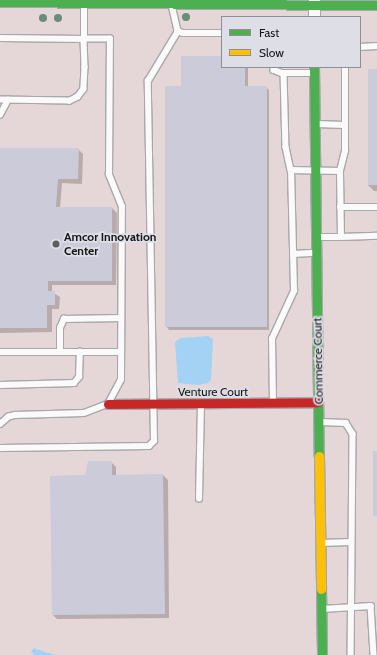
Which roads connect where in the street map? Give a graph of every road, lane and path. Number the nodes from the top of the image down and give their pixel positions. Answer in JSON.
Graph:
{"nodes":[{"id":1,"x":0,"y":2,"type":"edge"},
{"id":2,"x":84,"y":2,"type":"edge"},
{"id":3,"x":314,"y":3,"type":"edge"},
{"id":4,"x":172,"y":4,"type":"junction"},
{"id":5,"x":377,"y":5,"type":"edge"},
{"id":6,"x":314,"y":16,"type":"edge"},
{"id":7,"x":178,"y":31,"type":"junction"},
{"id":8,"x":221,"y":34,"type":"edge"},
{"id":9,"x":0,"y":38,"type":"edge"},
{"id":10,"x":84,"y":39,"type":"junction"},
{"id":11,"x":377,"y":46,"type":"edge"},
{"id":12,"x":361,"y":47,"type":"edge"},
{"id":13,"x":274,"y":68,"type":"edge"},
{"id":14,"x":345,"y":68,"type":"edge"},
{"id":15,"x":314,"y":70,"type":"edge"},
{"id":16,"x":284,"y":73,"type":"junction"},
{"id":17,"x":0,"y":100,"type":"edge"},
{"id":18,"x":8,"y":100,"type":"junction"},
{"id":19,"x":0,"y":115,"type":"edge"},
{"id":20,"x":315,"y":124,"type":"junction"},
{"id":21,"x":344,"y":125,"type":"junction"},
{"id":22,"x":291,"y":170,"type":"junction"},
{"id":23,"x":315,"y":170,"type":"junction"},
{"id":24,"x":340,"y":170,"type":"junction"},
{"id":25,"x":340,"y":207,"type":"junction"},
{"id":26,"x":377,"y":207,"type":"edge"},
{"id":27,"x":377,"y":236,"type":"edge"},
{"id":28,"x":341,"y":237,"type":"junction"},
{"id":29,"x":316,"y":238,"type":"junction"},
{"id":30,"x":316,"y":253,"type":"junction"},
{"id":31,"x":293,"y":254,"type":"junction"},
{"id":32,"x":122,"y":318,"type":"junction"},
{"id":33,"x":0,"y":352,"type":"edge"},
{"id":34,"x":60,"y":352,"type":"junction"},
{"id":35,"x":80,"y":352,"type":"junction"},
{"id":36,"x":121,"y":352,"type":"junction"},
{"id":37,"x":0,"y":385,"type":"edge"},
{"id":38,"x":318,"y":402,"type":"junction"},
{"id":39,"x":273,"y":403,"type":"junction"},
{"id":40,"x":108,"y":404,"type":"junction"},
{"id":41,"x":155,"y":404,"type":"junction"},
{"id":42,"x":201,"y":404,"type":"junction"},
{"id":43,"x":318,"y":422,"type":"junction"},
{"id":44,"x":0,"y":424,"type":"edge"},
{"id":45,"x":0,"y":448,"type":"edge"},
{"id":46,"x":199,"y":499,"type":"dead end"},
{"id":47,"x":351,"y":542,"type":"junction"},
{"id":48,"x":320,"y":543,"type":"junction"},
{"id":49,"x":350,"y":608,"type":"junction"},
{"id":50,"x":321,"y":609,"type":"junction"},
{"id":51,"x":322,"y":655,"type":"edge"},
{"id":52,"x":350,"y":655,"type":"edge"},
{"id":53,"x":374,"y":655,"type":"edge"}],
"edges":[{"from":1,"to":2,"type":"street"},
{"from":2,"to":4,"type":"street"},
{"from":2,"to":10,"type":"lane"},
{"from":3,"to":4,"type":"street"},
{"from":3,"to":5,"type":"street"},
{"from":3,"to":6,"type":"street"},
{"from":4,"to":7,"type":"lane"},
{"from":7,"to":8,"type":"lane"},
{"from":7,"to":41,"type":"lane"},
{"from":9,"to":10,"type":"lane"},
{"from":10,"to":18,"type":"lane"},
{"from":10,"to":32,"type":"lane"},
{"from":11,"to":12,"type":"lane"},
{"from":13,"to":16,"type":"lane"},
{"from":14,"to":21,"type":"lane"},
{"from":15,"to":16,"type":"lane"},
{"from":15,"to":20,"type":"street","name":"Commerce Court"},
{"from":16,"to":22,"type":"lane"},
{"from":17,"to":18,"type":"lane"},
{"from":18,"to":19,"type":"lane"},
{"from":20,"to":21,"type":"lane"},
{"from":20,"to":23,"type":"street","name":"Commerce Court"},
{"from":21,"to":24,"type":"lane"},
{"from":22,"to":23,"type":"lane"},
{"from":22,"to":31,"type":"lane"},
{"from":23,"to":24,"type":"lane"},
{"from":23,"to":29,"type":"street","name":"Commerce Court"},
{"from":24,"to":25,"type":"lane"},
{"from":25,"to":26,"type":"lane"},
{"from":25,"to":28,"type":"lane"},
{"from":27,"to":28,"type":"lane"},
{"from":28,"to":29,"type":"lane"},
{"from":29,"to":30,"type":"street","name":"Commerce Court"},
{"from":30,"to":31,"type":"lane"},
{"from":30,"to":38,"type":"street","name":"Commerce Court"},
{"from":31,"to":39,"type":"lane"},
{"from":32,"to":34,"type":"lane"},
{"from":32,"to":36,"type":"lane"},
{"from":33,"to":34,"type":"lane"},
{"from":34,"to":35,"type":"lane"},
{"from":35,"to":36,"type":"lane"},
{"from":35,"to":37,"type":"lane"},
{"from":36,"to":40,"type":"lane"},
{"from":38,"to":39,"type":"street","name":"Venture Court"},
{"from":38,"to":43,"type":"street","name":"Commerce Court"},
{"from":39,"to":42,"type":"street","name":"Venture Court"},
{"from":40,"to":41,"type":"street","name":"Venture Court"},
{"from":40,"to":44,"type":"lane"},
{"from":41,"to":42,"type":"street","name":"Venture Court"},
{"from":41,"to":45,"type":"lane"},
{"from":42,"to":46,"type":"lane"},
{"from":43,"to":47,"type":"lane"},
{"from":43,"to":48,"type":"street","name":"Commerce Court"},
{"from":47,"to":48,"type":"lane"},
{"from":47,"to":49,"type":"lane"},
{"from":48,"to":50,"type":"street","name":"Commerce Court"},
{"from":49,"to":50,"type":"lane"},
{"from":49,"to":52,"type":"lane"},
{"from":49,"to":53,"type":"lane"},
{"from":50,"to":51,"type":"street","name":"Commerce Court"}]}
